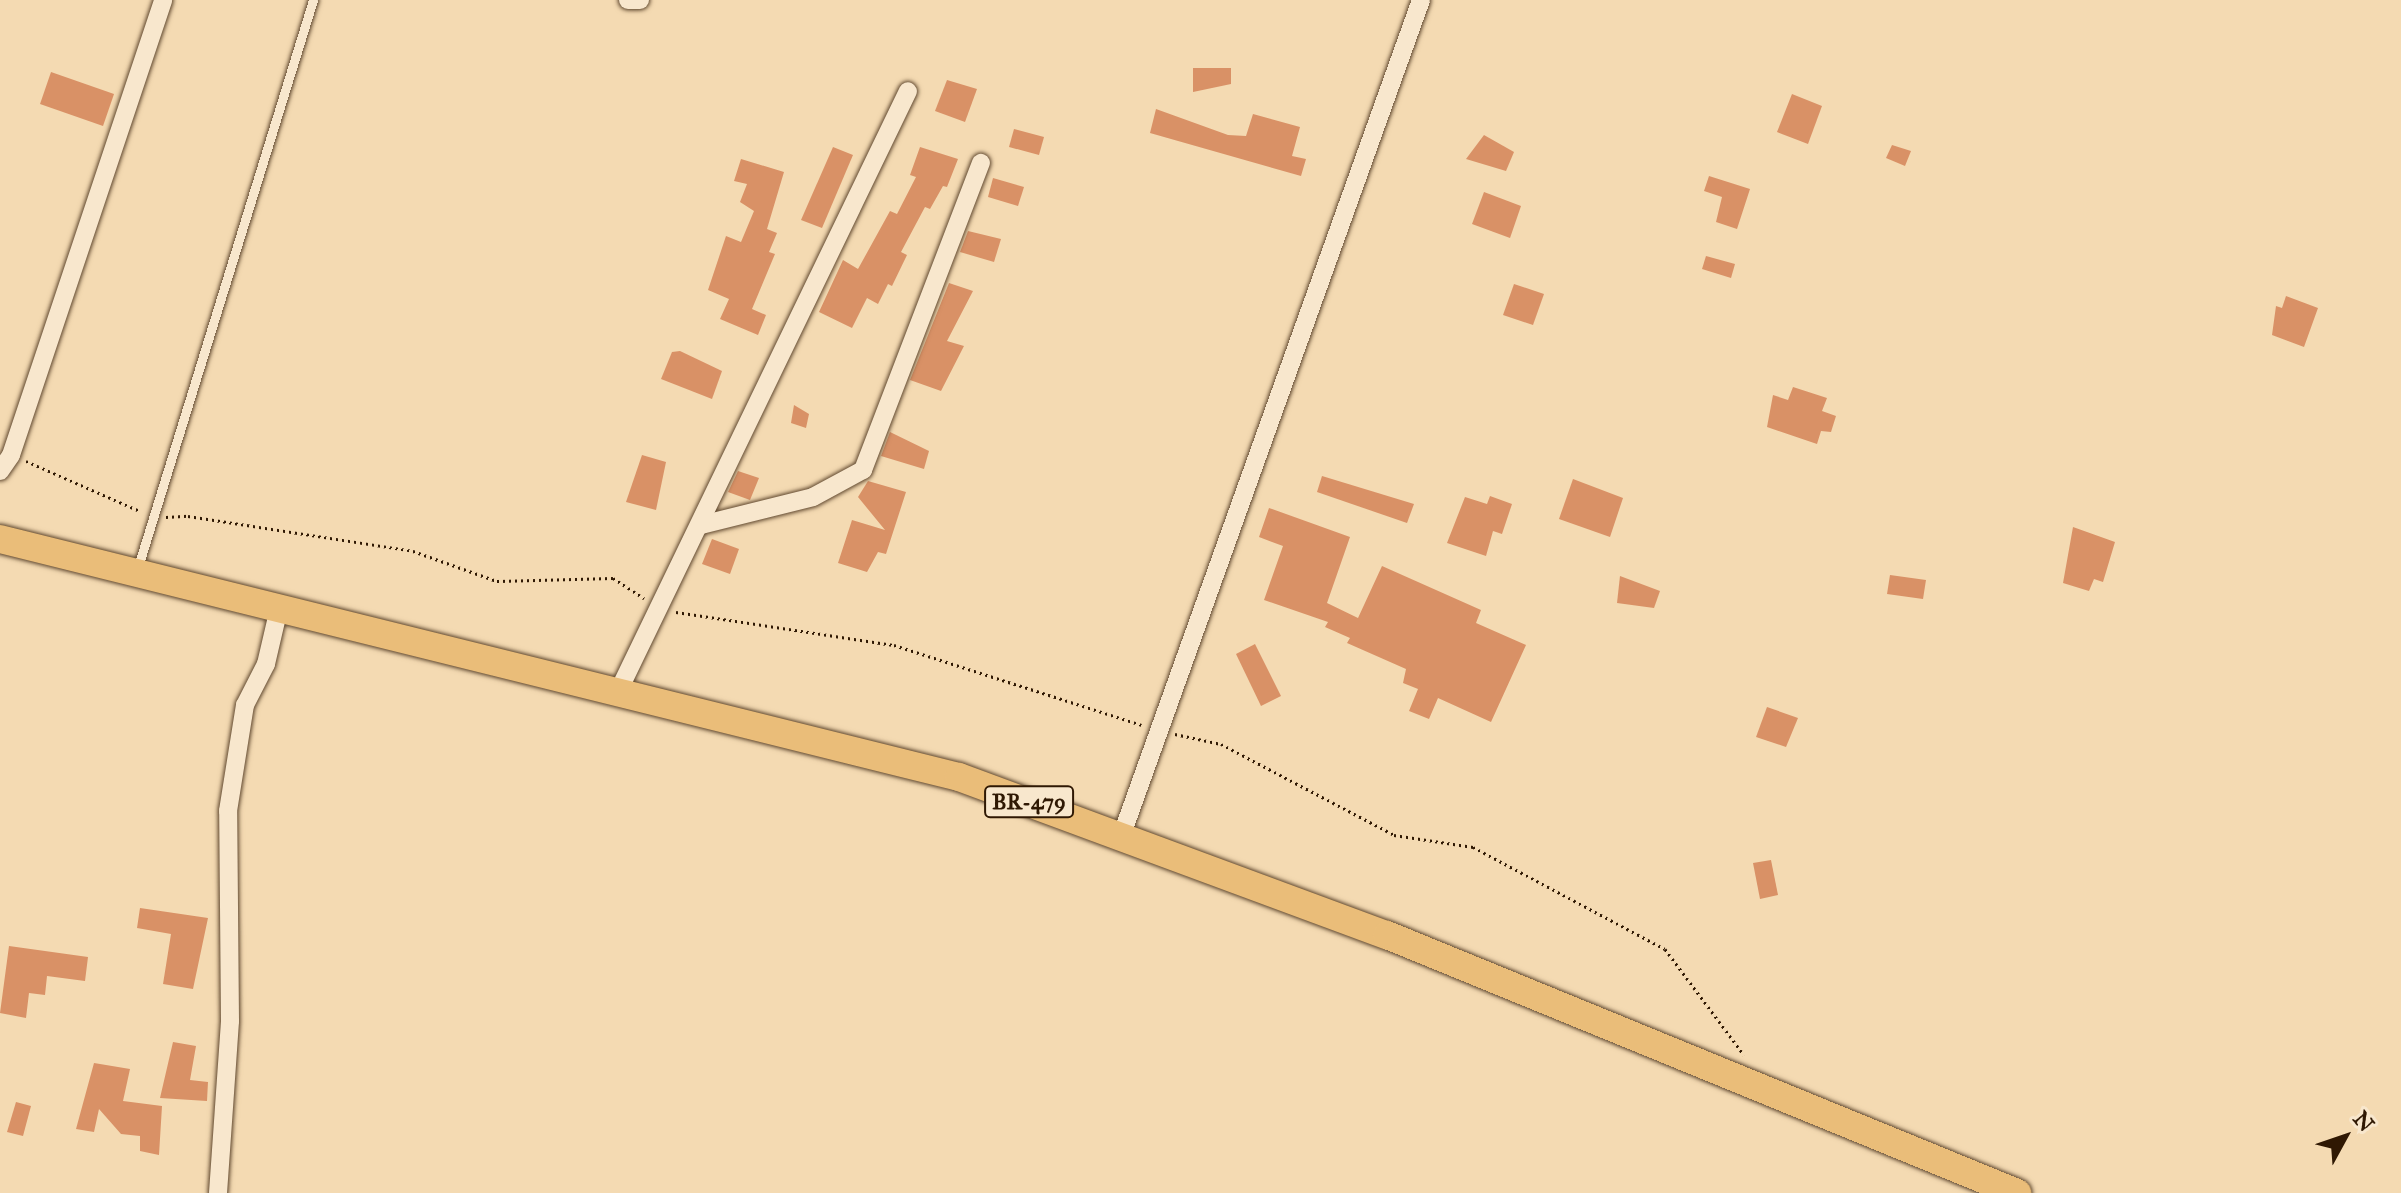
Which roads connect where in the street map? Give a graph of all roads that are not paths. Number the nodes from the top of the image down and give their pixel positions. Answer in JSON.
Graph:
{"nodes":[{"id":1,"x":163,"y":0,"type":"edge"},
{"id":2,"x":313,"y":0,"type":"edge"},
{"id":3,"x":628,"y":0,"type":"edge"},
{"id":4,"x":640,"y":0,"type":"edge"},
{"id":5,"x":1421,"y":0,"type":"edge"},
{"id":6,"x":908,"y":91,"type":"dead end"},
{"id":7,"x":981,"y":163,"type":"dead end"},
{"id":8,"x":6,"y":453,"type":"edge"},
{"id":9,"x":0,"y":471,"type":"edge"},
{"id":10,"x":701,"y":525,"type":"junction"},
{"id":11,"x":0,"y":539,"type":"edge"},
{"id":12,"x":136,"y":573,"type":"junction"},
{"id":13,"x":279,"y":608,"type":"junction"},
{"id":14,"x":618,"y":692,"type":"junction"},
{"id":15,"x":1121,"y":837,"type":"junction"},
{"id":16,"x":218,"y":1193,"type":"edge"},
{"id":17,"x":2017,"y":1193,"type":"edge"}],
"edges":[{"from":1,"to":8,"type":"street"},
{"from":2,"to":12,"type":"lane"},
{"from":3,"to":4,"type":"street"},
{"from":5,"to":15,"type":"street"},
{"from":6,"to":10,"type":"street"},
{"from":7,"to":10,"type":"street"},
{"from":8,"to":9,"type":"street"},
{"from":10,"to":14,"type":"street"},
{"from":11,"to":12,"type":"main road","number":"BR-479"},
{"from":12,"to":13,"type":"main road","number":"BR-479"},
{"from":13,"to":14,"type":"main road","number":"BR-479"},
{"from":13,"to":16,"type":"street"},
{"from":14,"to":15,"type":"main road","number":"BR-479"},
{"from":15,"to":17,"type":"main road","number":"BR-479"}]}
